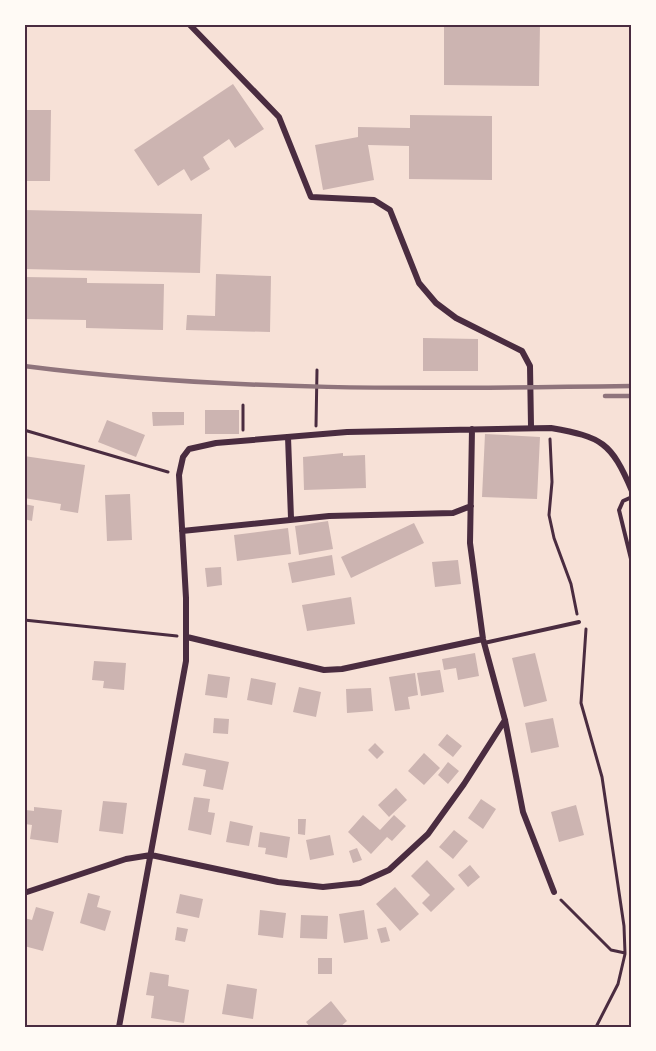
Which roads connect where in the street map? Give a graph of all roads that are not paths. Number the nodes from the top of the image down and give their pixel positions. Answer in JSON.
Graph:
{"nodes":[{"id":1,"x":189,"y":24,"type":"edge"},
{"id":2,"x":531,"y":426,"type":"junction"},
{"id":3,"x":472,"y":429,"type":"junction"},
{"id":4,"x":288,"y":437,"type":"junction"},
{"id":5,"x":632,"y":491,"type":"edge"},
{"id":6,"x":632,"y":497,"type":"edge"},
{"id":7,"x":471,"y":506,"type":"junction"},
{"id":8,"x":291,"y":518,"type":"junction"},
{"id":9,"x":182,"y":531,"type":"junction"},
{"id":10,"x":632,"y":563,"type":"edge"},
{"id":11,"x":579,"y":622,"type":"road end"},
{"id":12,"x":187,"y":637,"type":"junction"},
{"id":13,"x":483,"y":641,"type":"junction"},
{"id":14,"x":505,"y":720,"type":"junction"},
{"id":15,"x":151,"y":855,"type":"junction"},
{"id":16,"x":24,"y":892,"type":"edge"},
{"id":17,"x":554,"y":892,"type":"road end"},
{"id":18,"x":121,"y":1027,"type":"edge"}],
"edges":[{"from":1,"to":2,"type":"street"},
{"from":2,"to":3,"type":"street"},
{"from":2,"to":5,"type":"street"},
{"from":3,"to":4,"type":"street"},
{"from":3,"to":7,"type":"street"},
{"from":4,"to":8,"type":"street"},
{"from":4,"to":9,"type":"street"},
{"from":6,"to":10,"type":"lane"},
{"from":7,"to":8,"type":"street"},
{"from":7,"to":13,"type":"street"},
{"from":8,"to":9,"type":"street"},
{"from":9,"to":12,"type":"street"},
{"from":11,"to":13,"type":"lane"},
{"from":12,"to":13,"type":"street"},
{"from":12,"to":15,"type":"street"},
{"from":13,"to":14,"type":"street"},
{"from":14,"to":15,"type":"street"},
{"from":14,"to":17,"type":"street"},
{"from":15,"to":16,"type":"street"},
{"from":15,"to":18,"type":"street"}]}
